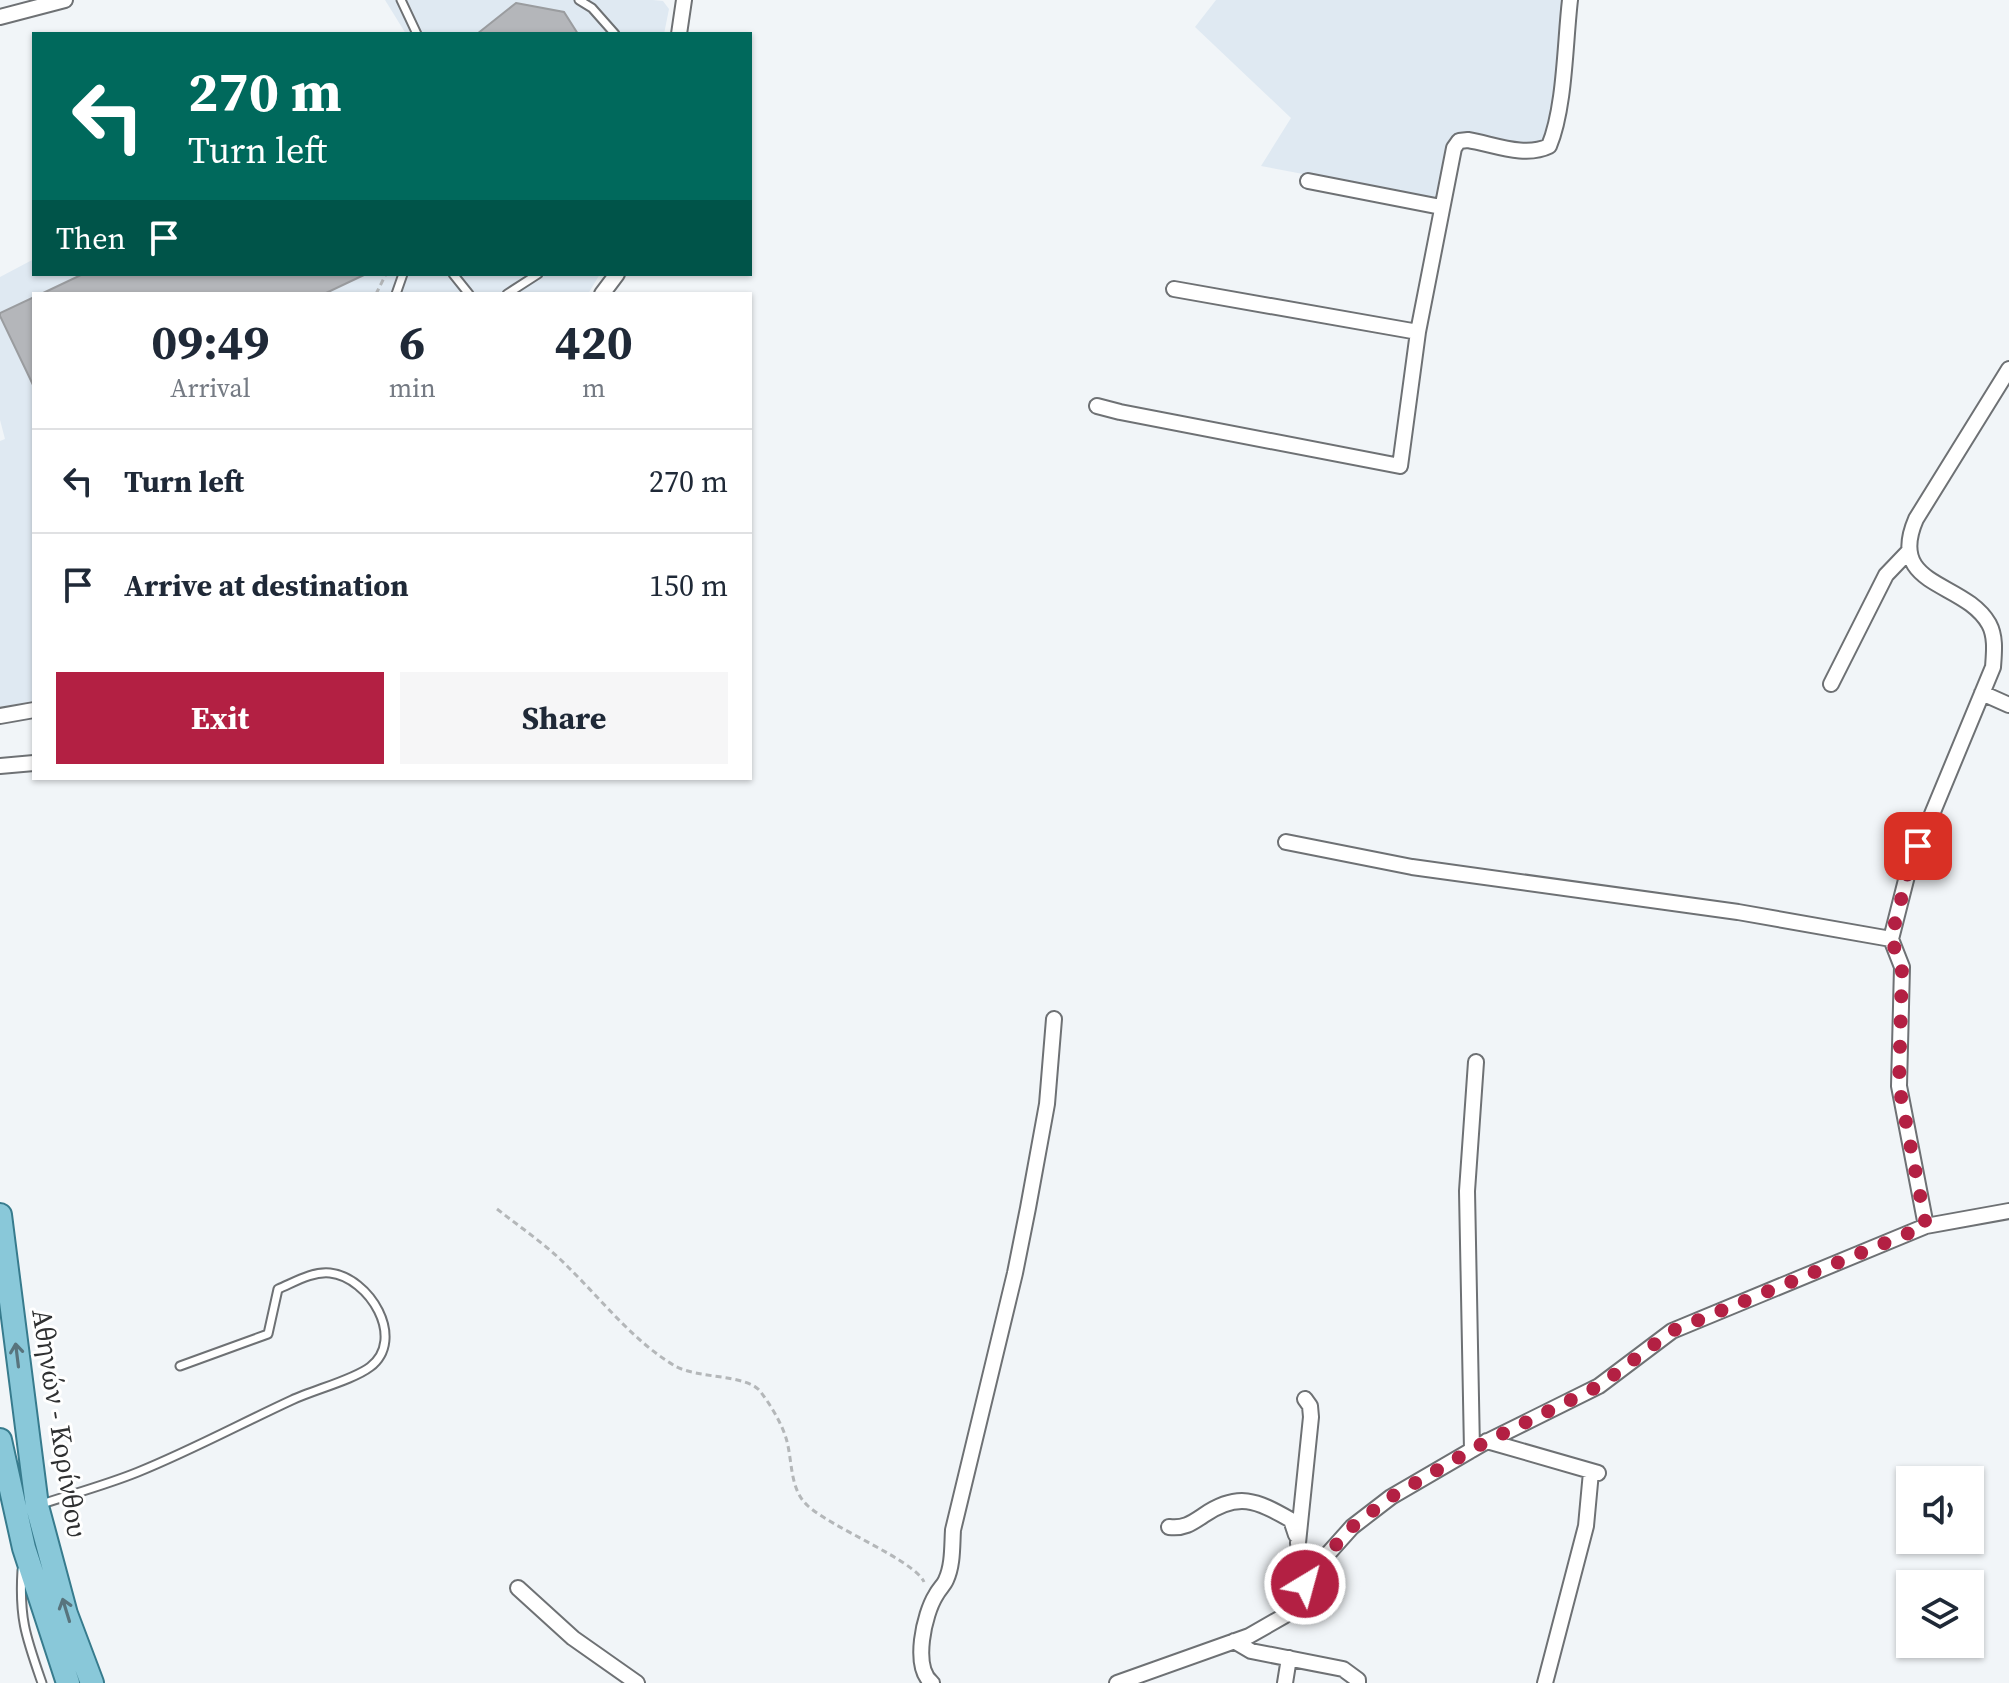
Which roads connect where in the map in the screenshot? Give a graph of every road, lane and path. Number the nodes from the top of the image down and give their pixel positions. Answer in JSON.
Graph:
{"nodes":[{"id":1,"x":65,"y":0,"type":"edge"},
{"id":2,"x":401,"y":0,"type":"edge"},
{"id":3,"x":579,"y":0,"type":"edge"},
{"id":4,"x":684,"y":0,"type":"edge"},
{"id":5,"x":1570,"y":0,"type":"edge"},
{"id":6,"x":0,"y":17,"type":"edge"},
{"id":7,"x":416,"y":32,"type":"edge"},
{"id":8,"x":613,"y":32,"type":"edge"},
{"id":9,"x":679,"y":32,"type":"edge"},
{"id":10,"x":1308,"y":181,"type":"dead end"},
{"id":11,"x":1441,"y":207,"type":"junction"},
{"id":12,"x":455,"y":276,"type":"edge"},
{"id":13,"x":535,"y":276,"type":"edge"},
{"id":14,"x":1174,"y":289,"type":"dead end"},
{"id":15,"x":467,"y":292,"type":"edge"},
{"id":16,"x":510,"y":292,"type":"edge"},
{"id":17,"x":1418,"y":332,"type":"junction"},
{"id":18,"x":2009,"y":369,"type":"edge"},
{"id":19,"x":1097,"y":406,"type":"dead end"},
{"id":20,"x":1908,"y":552,"type":"junction"},
{"id":21,"x":1831,"y":684,"type":"dead end"},
{"id":22,"x":1982,"y":693,"type":"junction"},
{"id":23,"x":2009,"y":705,"type":"edge"},
{"id":24,"x":32,"y":710,"type":"edge"},
{"id":25,"x":0,"y":716,"type":"edge"},
{"id":26,"x":32,"y":763,"type":"edge"},
{"id":27,"x":0,"y":766,"type":"edge"},
{"id":28,"x":1286,"y":842,"type":"dead end"},
{"id":29,"x":1891,"y":939,"type":"junction"},
{"id":30,"x":1054,"y":1019,"type":"dead end"},
{"id":31,"x":1476,"y":1062,"type":"dead end"},
{"id":32,"x":497,"y":1209,"type":"dead end"},
{"id":33,"x":2009,"y":1211,"type":"edge"},
{"id":34,"x":0,"y":1215,"type":"edge"},
{"id":35,"x":1926,"y":1226,"type":"junction"},
{"id":36,"x":180,"y":1366,"type":"dead end"},
{"id":37,"x":1305,"y":1399,"type":"dead end"},
{"id":38,"x":0,"y":1440,"type":"edge"},
{"id":39,"x":1487,"y":1441,"type":"junction"},
{"id":40,"x":1472,"y":1450,"type":"junction"},
{"id":41,"x":37,"y":1506,"type":"junction"},
{"id":42,"x":1169,"y":1527,"type":"dead end"},
{"id":43,"x":1298,"y":1543,"type":"junction"},
{"id":44,"x":24,"y":1548,"type":"junction"},
{"id":45,"x":1305,"y":1584,"type":"junction"},
{"id":46,"x":518,"y":1588,"type":"dead end"},
{"id":47,"x":932,"y":1602,"type":"junction"},
{"id":48,"x":1234,"y":1641,"type":"junction"},
{"id":49,"x":1289,"y":1658,"type":"junction"},
{"id":50,"x":42,"y":1683,"type":"edge"},
{"id":51,"x":68,"y":1683,"type":"edge"},
{"id":52,"x":92,"y":1683,"type":"edge"},
{"id":53,"x":637,"y":1683,"type":"edge"},
{"id":54,"x":932,"y":1683,"type":"edge"},
{"id":55,"x":1117,"y":1683,"type":"edge"},
{"id":56,"x":1285,"y":1683,"type":"edge"},
{"id":57,"x":1358,"y":1683,"type":"edge"},
{"id":58,"x":1545,"y":1683,"type":"edge"}],
"edges":[{"from":1,"to":6,"type":"street"},
{"from":2,"to":7,"type":"lane"},
{"from":3,"to":8,"type":"lane"},
{"from":4,"to":9,"type":"street"},
{"from":5,"to":11,"type":"street"},
{"from":10,"to":11,"type":"street"},
{"from":11,"to":17,"type":"street"},
{"from":12,"to":15,"type":"lane"},
{"from":13,"to":16,"type":"lane"},
{"from":14,"to":17,"type":"street"},
{"from":17,"to":19,"type":"street"},
{"from":18,"to":20,"type":"street"},
{"from":20,"to":21,"type":"street"},
{"from":20,"to":22,"type":"street"},
{"from":22,"to":23,"type":"street"},
{"from":22,"to":29,"type":"street"},
{"from":24,"to":25,"type":"street"},
{"from":26,"to":27,"type":"street"},
{"from":28,"to":29,"type":"street"},
{"from":29,"to":35,"type":"street"},
{"from":30,"to":47,"type":"street"},
{"from":31,"to":40,"type":"street"},
{"from":32,"to":47,"type":"path"},
{"from":33,"to":35,"type":"street"},
{"from":41,"to":34,"type":"main road","name":"Αθηνών - Κορίνθου","one_way":true},
{"from":35,"to":39,"type":"street"},
{"from":36,"to":41,"type":"lane"},
{"from":37,"to":43,"type":"street"},
{"from":38,"to":44,"type":"main road","name":"Αθηνών - Κορίνθου"},
{"from":39,"to":40,"type":"street"},
{"from":39,"to":58,"type":"street"},
{"from":40,"to":45,"type":"street"},
{"from":52,"to":41,"type":"main road","name":"Αθηνών - Κορίνθου","one_way":true},
{"from":42,"to":43,"type":"street"},
{"from":43,"to":45,"type":"street"},
{"from":44,"to":50,"type":"lane"},
{"from":44,"to":51,"type":"main road","name":"Αθηνών - Κορίνθου"},
{"from":45,"to":48,"type":"street"},
{"from":46,"to":53,"type":"street"},
{"from":47,"to":54,"type":"street"},
{"from":48,"to":49,"type":"street"},
{"from":48,"to":55,"type":"street"},
{"from":49,"to":56,"type":"street"},
{"from":49,"to":57,"type":"street"}]}
